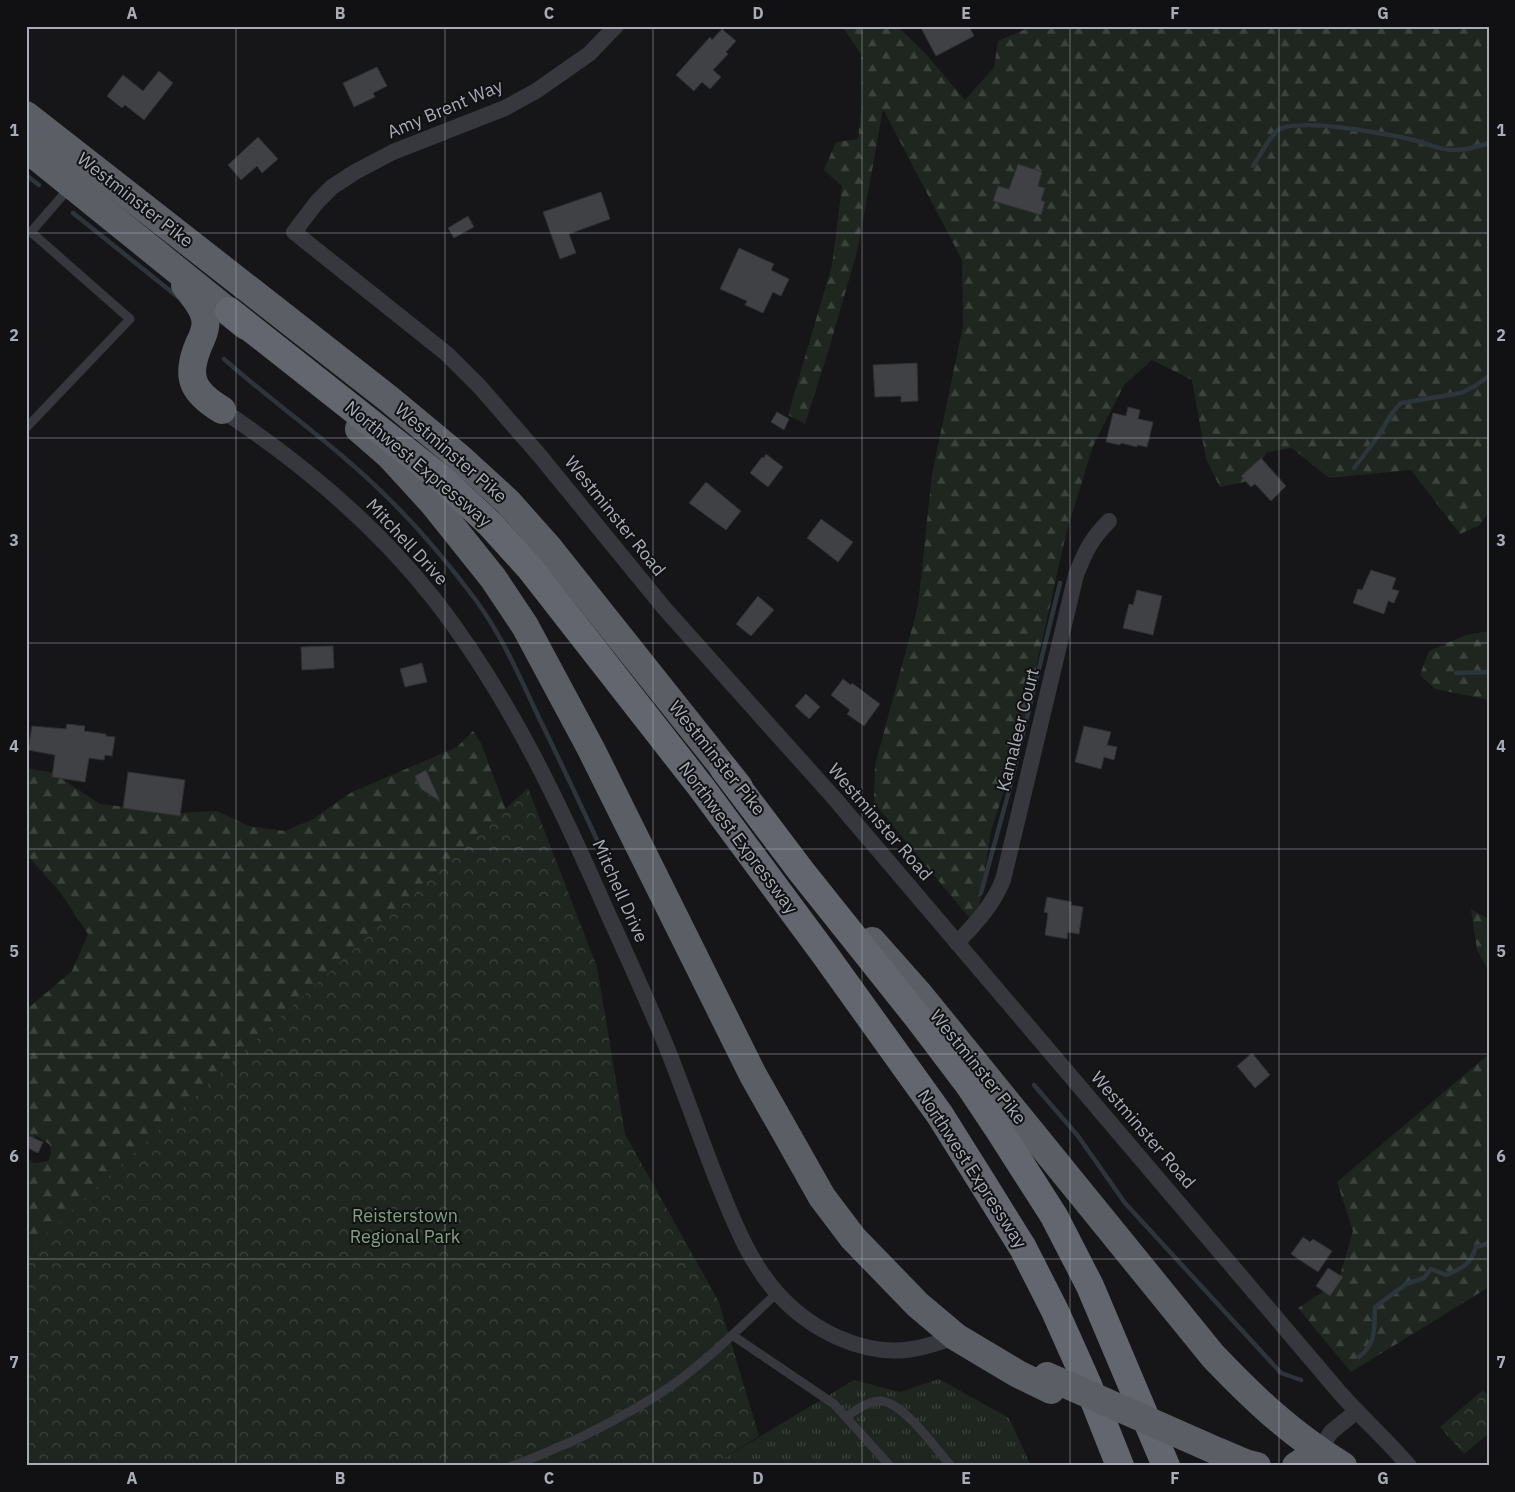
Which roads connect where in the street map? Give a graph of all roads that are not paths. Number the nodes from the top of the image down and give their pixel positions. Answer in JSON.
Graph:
{"nodes":[{"id":1,"x":616,"y":26,"type":"edge"},
{"id":2,"x":26,"y":115,"type":"edge"},
{"id":3,"x":26,"y":148,"type":"edge"},
{"id":4,"x":72,"y":185,"type":"junction"},
{"id":5,"x":294,"y":232,"type":"joint"},
{"id":6,"x":166,"y":260,"type":"junction"},
{"id":7,"x":229,"y":311,"type":"junction"},
{"id":8,"x":222,"y":410,"type":"joint"},
{"id":9,"x":26,"y":428,"type":"edge"},
{"id":10,"x":1109,"y":521,"type":"dead end"},
{"id":11,"x":724,"y":769,"type":"junction"},
{"id":12,"x":957,"y":943,"type":"junction"},
{"id":13,"x":777,"y":1293,"type":"junction"},
{"id":14,"x":732,"y":1335,"type":"junction"},
{"id":15,"x":956,"y":1337,"type":"junction"},
{"id":16,"x":1356,"y":1411,"type":"junction"},
{"id":17,"x":846,"y":1417,"type":"junction"},
{"id":18,"x":1319,"y":1458,"type":"edge"},
{"id":19,"x":1222,"y":1459,"type":"edge"},
{"id":20,"x":511,"y":1466,"type":"edge"},
{"id":21,"x":890,"y":1466,"type":"edge"},
{"id":22,"x":951,"y":1466,"type":"edge"},
{"id":23,"x":1120,"y":1466,"type":"edge"},
{"id":24,"x":1166,"y":1466,"type":"edge"},
{"id":25,"x":1257,"y":1466,"type":"edge"},
{"id":26,"x":1296,"y":1466,"type":"edge"},
{"id":27,"x":1343,"y":1466,"type":"edge"},
{"id":28,"x":1409,"y":1466,"type":"edge"}],
"edges":[{"from":1,"to":5,"type":"street","name":"Amy Brent Way"},
{"from":2,"to":11,"type":"highway","name":"Westminster Pike"},
{"from":3,"to":4,"type":"highway","name":"Westminster Pike"},
{"from":4,"to":6,"type":"highway","name":"Westminster Pike"},
{"from":4,"to":9,"type":"lane"},
{"from":5,"to":12,"type":"street","name":"Westminster Road"},
{"from":6,"to":7,"type":"highway","name":"Westminster Pike"},
{"from":6,"to":8,"type":"highway"},
{"from":7,"to":15,"type":"highway","name":"Westminster Pike"},
{"from":7,"to":23,"type":"highway","name":"Northwest Expressway"},
{"from":8,"to":13,"type":"street","name":"Mitchell Drive"},
{"from":10,"to":12,"type":"street","name":"Kamaleer Court"},
{"from":11,"to":18,"type":"highway","name":"Westminster Pike"},
{"from":11,"to":24,"type":"highway","name":"Northwest Expressway"},
{"from":12,"to":16,"type":"street","name":"Westminster Road"},
{"from":13,"to":14,"type":"lane"},
{"from":13,"to":15,"type":"street","name":"Mitchell Drive"},
{"from":14,"to":17,"type":"lane"},
{"from":14,"to":20,"type":"lane"},
{"from":15,"to":19,"type":"highway","name":"Westminster Pike"},
{"from":16,"to":18,"type":"street"},
{"from":16,"to":28,"type":"street","name":"Westminster Road"},
{"from":17,"to":21,"type":"lane"},
{"from":17,"to":22,"type":"lane"},
{"from":18,"to":26,"type":"highway"},
{"from":18,"to":27,"type":"highway","name":"Westminster Pike"},
{"from":19,"to":25,"type":"highway","name":"Westminster Pike"}]}
